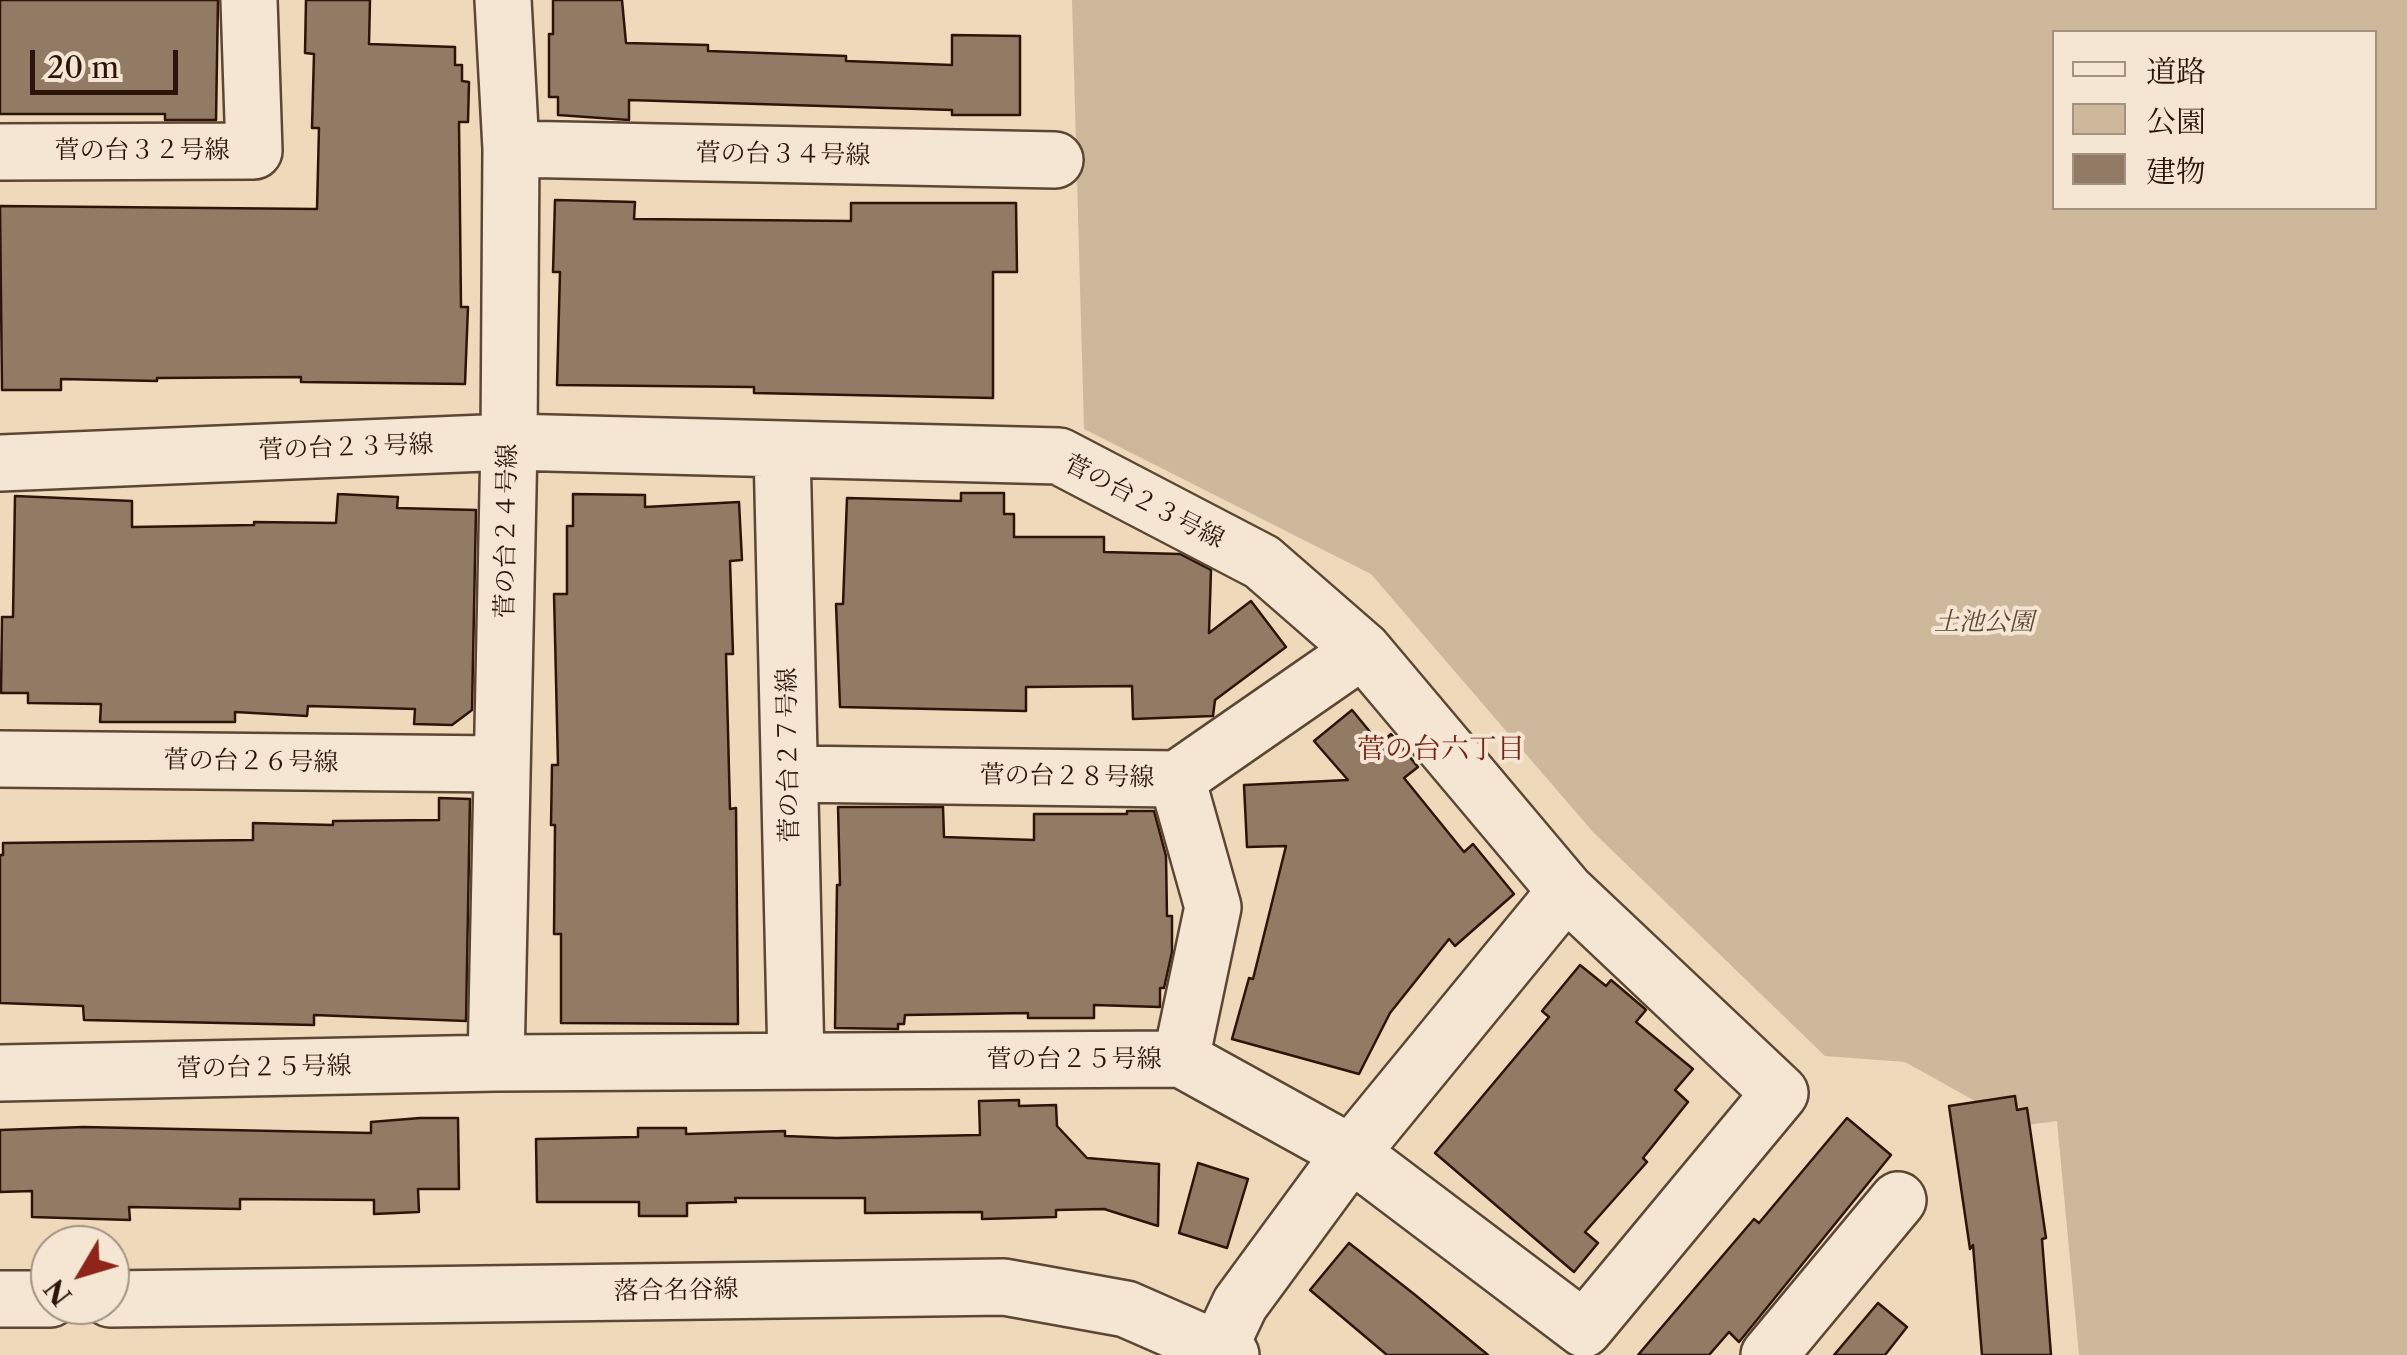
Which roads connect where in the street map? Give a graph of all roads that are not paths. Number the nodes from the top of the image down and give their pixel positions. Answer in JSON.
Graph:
{"nodes":[{"id":1,"x":249,"y":0,"type":"edge"},
{"id":2,"x":503,"y":0,"type":"edge"},
{"id":3,"x":511,"y":150,"type":"junction"},
{"id":4,"x":0,"y":152,"type":"edge"},
{"id":5,"x":1055,"y":160,"type":"dead end"},
{"id":6,"x":509,"y":442,"type":"junction"},
{"id":7,"x":782,"y":449,"type":"junction"},
{"id":8,"x":0,"y":462,"type":"edge"},
{"id":9,"x":1363,"y":650,"type":"junction"},
{"id":10,"x":0,"y":759,"type":"edge"},
{"id":11,"x":502,"y":764,"type":"junction"},
{"id":12,"x":790,"y":774,"type":"junction"},
{"id":13,"x":1177,"y":778,"type":"junction"},
{"id":14,"x":1566,"y":891,"type":"junction"},
{"id":15,"x":1181,"y":1060,"type":"junction"},
{"id":16,"x":796,"y":1061,"type":"junction"},
{"id":17,"x":496,"y":1063,"type":"junction"},
{"id":18,"x":0,"y":1073,"type":"edge"},
{"id":19,"x":1351,"y":1153,"type":"junction"},
{"id":20,"x":1898,"y":1200,"type":"dead end"},
{"id":21,"x":130,"y":1298,"type":"edge"},
{"id":22,"x":0,"y":1299,"type":"edge"},
{"id":23,"x":30,"y":1299,"type":"edge"},
{"id":24,"x":1589,"y":1346,"type":"edge"},
{"id":25,"x":1222,"y":1352,"type":"edge"},
{"id":26,"x":1769,"y":1355,"type":"edge"}],
"edges":[{"from":1,"to":4,"type":"street","name":"菅の台３２号線"},
{"from":2,"to":3,"type":"street","name":"菅の台２４号線"},
{"from":3,"to":5,"type":"street","name":"菅の台３４号線"},
{"from":3,"to":6,"type":"street","name":"菅の台２４号線"},
{"from":6,"to":7,"type":"street","name":"菅の台２３号線"},
{"from":6,"to":8,"type":"street","name":"菅の台２３号線"},
{"from":6,"to":11,"type":"street","name":"菅の台２４号線"},
{"from":7,"to":9,"type":"street","name":"菅の台２３号線"},
{"from":7,"to":12,"type":"street","name":"菅の台２７号線"},
{"from":9,"to":13,"type":"street","name":"菅の台２８号線"},
{"from":9,"to":14,"type":"street","name":"菅の台２３号線"},
{"from":10,"to":11,"type":"street","name":"菅の台２６号線"},
{"from":11,"to":17,"type":"street","name":"菅の台２４号線"},
{"from":12,"to":13,"type":"street","name":"菅の台２８号線"},
{"from":12,"to":16,"type":"street","name":"菅の台２７号線"},
{"from":13,"to":15,"type":"street"},
{"from":14,"to":19,"type":"street"},
{"from":14,"to":24,"type":"street","name":"菅の台２５号線"},
{"from":15,"to":16,"type":"street","name":"菅の台２５号線"},
{"from":15,"to":19,"type":"street","name":"菅の台２５号線"},
{"from":16,"to":17,"type":"street","name":"菅の台２５号線"},
{"from":17,"to":18,"type":"street","name":"菅の台２５号線"},
{"from":19,"to":24,"type":"street","name":"菅の台２５号線"},
{"from":19,"to":25,"type":"street"},
{"from":20,"to":26,"type":"street"},
{"from":21,"to":25,"type":"street","name":"落合名谷線"},
{"from":22,"to":23,"type":"street"}]}
